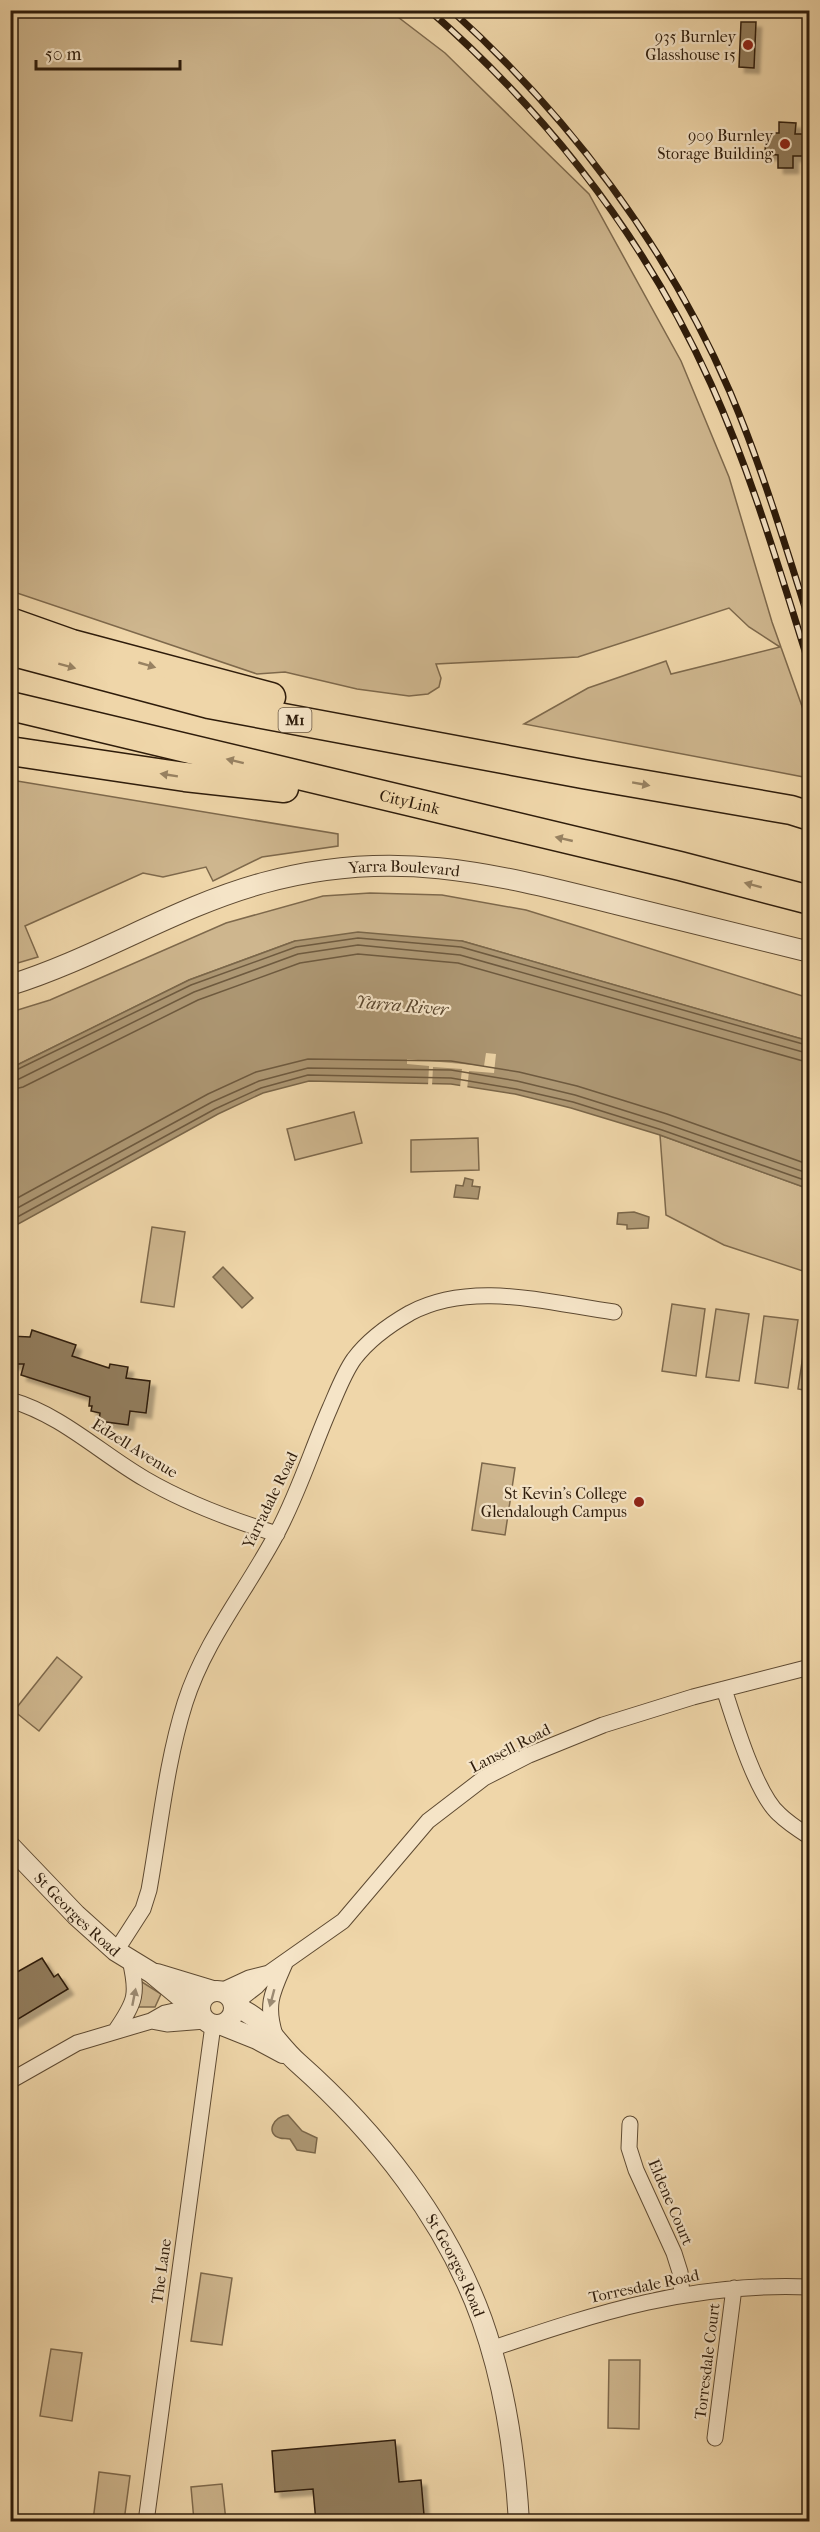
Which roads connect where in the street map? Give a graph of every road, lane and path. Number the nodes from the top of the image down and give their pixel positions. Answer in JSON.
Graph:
{"nodes":[{"id":1,"x":10,"y":622,"type":"edge"},
{"id":2,"x":10,"y":651,"type":"edge"},
{"id":3,"x":10,"y":706,"type":"edge"},
{"id":4,"x":10,"y":751,"type":"edge"},
{"id":5,"x":583,"y":774,"type":"junction"},
{"id":6,"x":415,"y":803,"type":"junction"},
{"id":7,"x":810,"y":816,"type":"edge"},
{"id":8,"x":810,"y":900,"type":"edge"},
{"id":9,"x":810,"y":952,"type":"edge"},
{"id":10,"x":10,"y":985,"type":"edge"},
{"id":11,"x":614,"y":1312,"type":"dead end"},
{"id":12,"x":10,"y":1400,"type":"edge"},
{"id":13,"x":277,"y":1534,"type":"junction"},
{"id":14,"x":810,"y":1667,"type":"edge"},
{"id":15,"x":724,"y":1689,"type":"junction"},
{"id":16,"x":810,"y":1837,"type":"edge"},
{"id":17,"x":10,"y":1846,"type":"edge"},
{"id":18,"x":123,"y":1955,"type":"junction"},
{"id":19,"x":286,"y":1962,"type":"junction"},
{"id":20,"x":152,"y":1973,"type":"junction"},
{"id":21,"x":226,"y":1998,"type":"junction"},
{"id":22,"x":208,"y":2017,"type":"junction"},
{"id":23,"x":116,"y":2030,"type":"junction"},
{"id":24,"x":275,"y":2035,"type":"junction"},
{"id":25,"x":293,"y":2058,"type":"junction"},
{"id":26,"x":10,"y":2080,"type":"edge"},
{"id":27,"x":630,"y":2124,"type":"dead end"},
{"id":28,"x":810,"y":2287,"type":"edge"},
{"id":29,"x":734,"y":2288,"type":"junction"},
{"id":30,"x":682,"y":2294,"type":"junction"},
{"id":31,"x":491,"y":2349,"type":"junction"},
{"id":32,"x":715,"y":2438,"type":"dead end"},
{"id":33,"x":146,"y":2522,"type":"edge"},
{"id":34,"x":519,"y":2522,"type":"edge"}],
"edges":[{"from":1,"to":5,"type":"highway","one_way":true},
{"from":2,"to":5,"type":"highway","number":"M1","one_way":true},
{"from":6,"to":3,"type":"highway","name":"CityLink","one_way":true},
{"from":6,"to":4,"type":"highway","one_way":true},
{"from":5,"to":7,"type":"highway","number":"M1","one_way":true},
{"from":8,"to":6,"type":"highway","name":"CityLink","one_way":true},
{"from":9,"to":10,"type":"street","name":"Yarra Boulevard"},
{"from":11,"to":13,"type":"street","name":"Yarradale Road"},
{"from":12,"to":13,"type":"street","name":"Edzell Avenue"},
{"from":13,"to":18,"type":"street","name":"Yarradale Road"},
{"from":14,"to":15,"type":"street","name":"Lansell Road"},
{"from":15,"to":16,"type":"street"},
{"from":15,"to":19,"type":"street","name":"Lansell Road"},
{"from":17,"to":18,"type":"street","name":"St Georges Road"},
{"from":18,"to":20,"type":"street","name":"St Georges Road"},
{"from":23,"to":18,"type":"street","one_way":true},
{"from":19,"to":21,"type":"street","name":"Lansell Road"},
{"from":19,"to":24,"type":"street","name":"Lansell Road","one_way":true},
{"from":20,"to":21,"type":"street","name":"St Georges Road"},
{"from":20,"to":22,"type":"street","name":"St Georges Road"},
{"from":21,"to":22,"type":"street"},
{"from":21,"to":22,"type":"street"},
{"from":21,"to":24,"type":"street","name":"St Georges Road"},
{"from":22,"to":23,"type":"street"},
{"from":22,"to":25,"type":"street","name":"St Georges Road"},
{"from":22,"to":33,"type":"street","name":"The Lane"},
{"from":23,"to":26,"type":"street"},
{"from":24,"to":25,"type":"street","name":"St Georges Road"},
{"from":25,"to":31,"type":"street","name":"St Georges Road"},
{"from":27,"to":30,"type":"street","name":"Eldene Court"},
{"from":28,"to":29,"type":"street","name":"Torresdale Road"},
{"from":29,"to":30,"type":"street","name":"Torresdale Road"},
{"from":29,"to":32,"type":"street","name":"Torresdale Court"},
{"from":30,"to":31,"type":"street","name":"Torresdale Road"},
{"from":31,"to":34,"type":"street","name":"St Georges Road"}]}
